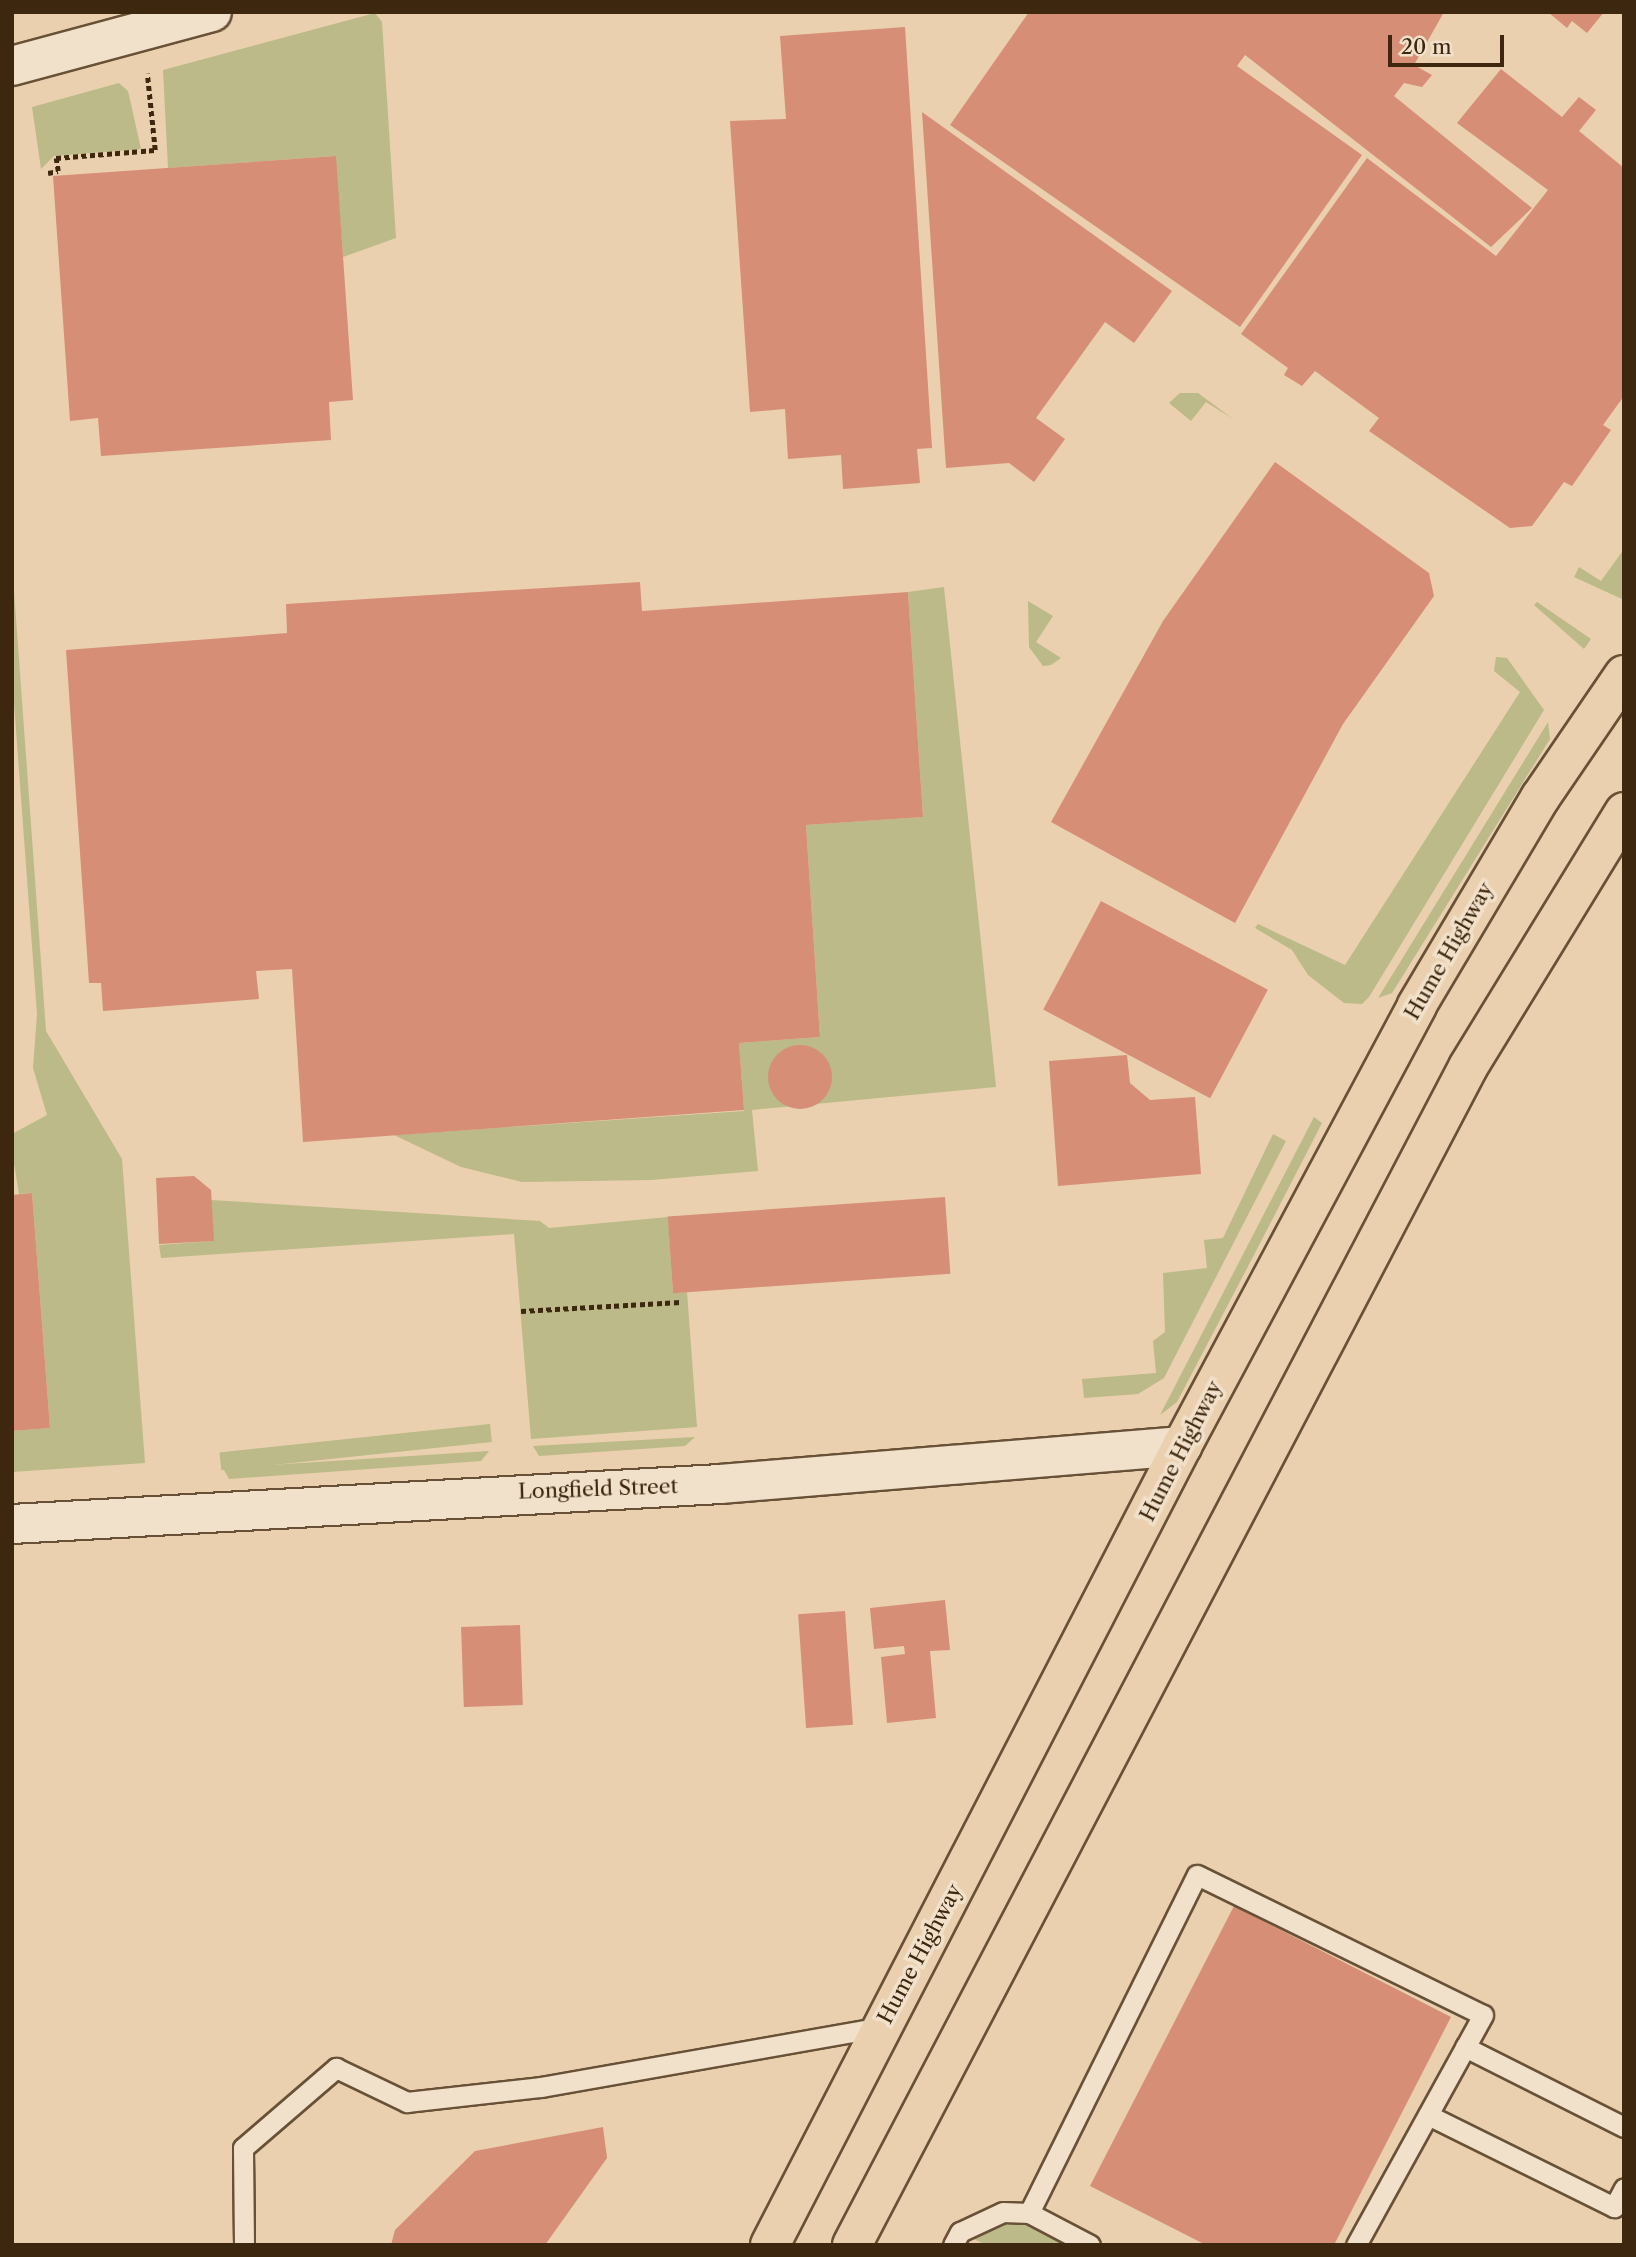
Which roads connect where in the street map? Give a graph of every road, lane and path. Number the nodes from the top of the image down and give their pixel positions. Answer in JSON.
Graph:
{"nodes":[{"id":1,"x":212,"y":12,"type":"edge"},
{"id":2,"x":12,"y":66,"type":"edge"},
{"id":3,"x":147,"y":73,"type":"dead end"},
{"id":4,"x":48,"y":173,"type":"dead end"},
{"id":5,"x":1624,"y":675,"type":"edge"},
{"id":6,"x":1624,"y":812,"type":"edge"},
{"id":7,"x":681,"y":1302,"type":"dead end"},
{"id":8,"x":521,"y":1311,"type":"dead end"},
{"id":9,"x":1182,"y":1446,"type":"junction"},
{"id":10,"x":12,"y":1524,"type":"edge"},
{"id":11,"x":882,"y":2027,"type":"junction"},
{"id":12,"x":1465,"y":2047,"type":"junction"},
{"id":13,"x":1427,"y":2115,"type":"junction"},
{"id":14,"x":1624,"y":2127,"type":"edge"},
{"id":15,"x":1624,"y":2188,"type":"edge"},
{"id":16,"x":1029,"y":2213,"type":"junction"},
{"id":17,"x":244,"y":2245,"type":"edge"},
{"id":18,"x":770,"y":2245,"type":"edge"},
{"id":19,"x":852,"y":2245,"type":"edge"},
{"id":20,"x":953,"y":2245,"type":"edge"},
{"id":21,"x":1090,"y":2245,"type":"edge"},
{"id":22,"x":1356,"y":2245,"type":"edge"}],
"edges":[{"from":1,"to":2,"type":"street"},
{"from":3,"to":4,"type":"path"},
{"from":5,"to":9,"type":"highway","name":"Hume Highway"},
{"from":6,"to":19,"type":"highway"},
{"from":7,"to":8,"type":"path"},
{"from":9,"to":10,"type":"street","name":"Longfield Street"},
{"from":9,"to":11,"type":"highway","name":"Hume Highway"},
{"from":11,"to":17,"type":"lane"},
{"from":11,"to":18,"type":"highway","name":"Hume Highway"},
{"from":12,"to":13,"type":"lane"},
{"from":12,"to":14,"type":"lane"},
{"from":12,"to":16,"type":"lane"},
{"from":13,"to":15,"type":"lane"},
{"from":13,"to":22,"type":"lane"},
{"from":16,"to":20,"type":"lane"},
{"from":16,"to":21,"type":"lane"}]}
